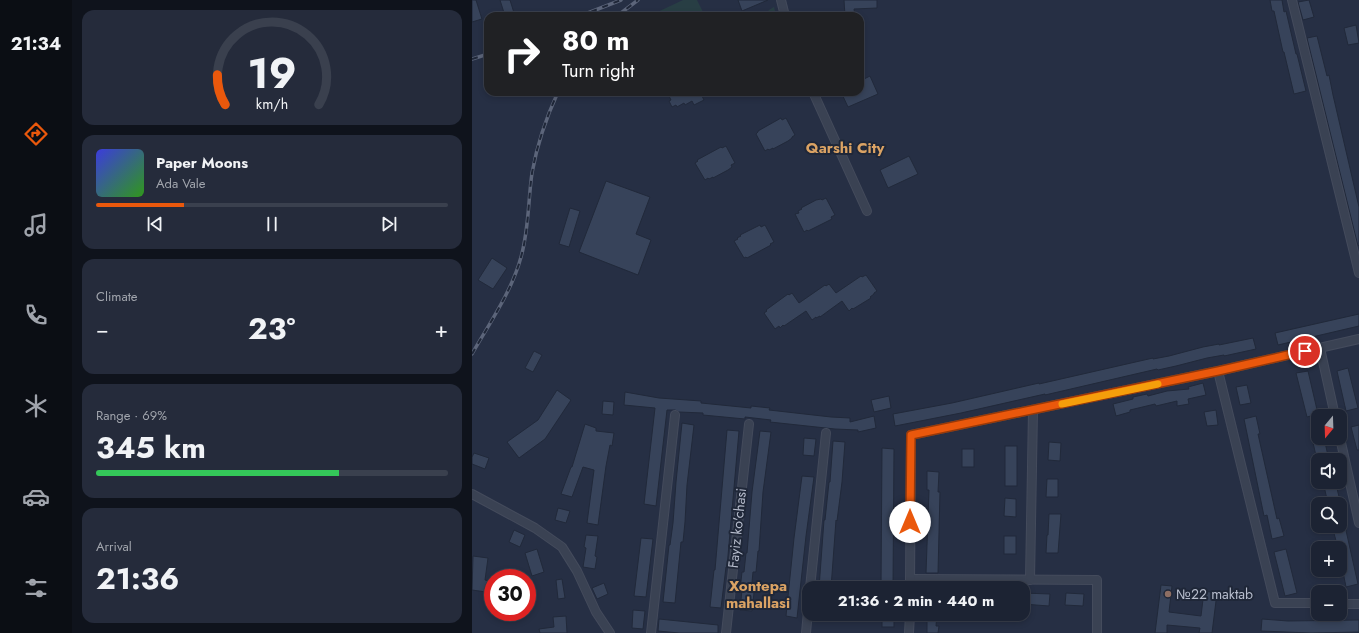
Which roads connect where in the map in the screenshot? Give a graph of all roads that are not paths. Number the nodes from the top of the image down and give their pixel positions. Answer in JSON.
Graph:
{"nodes":[{"id":1,"x":781,"y":0,"type":"edge"},
{"id":2,"x":1292,"y":0,"type":"edge"},
{"id":3,"x":784,"y":12,"type":"edge"},
{"id":4,"x":815,"y":96,"type":"edge"},
{"id":5,"x":867,"y":211,"type":"dead end"},
{"id":6,"x":1359,"y":273,"type":"edge"},
{"id":7,"x":1359,"y":340,"type":"edge"},
{"id":8,"x":1320,"y":348,"type":"junction"},
{"id":9,"x":1218,"y":371,"type":"junction"},
{"id":10,"x":1333,"y":409,"type":"edge"},
{"id":11,"x":1033,"y":410,"type":"junction"},
{"id":12,"x":675,"y":415,"type":"dead end"},
{"id":13,"x":749,"y":424,"type":"dead end"},
{"id":14,"x":826,"y":433,"type":"dead end"},
{"id":15,"x":1342,"y":445,"type":"edge"},
{"id":16,"x":472,"y":494,"type":"edge"},
{"id":17,"x":1359,"y":523,"type":"edge"},
{"id":18,"x":1030,"y":580,"type":"junction"},
{"id":19,"x":811,"y":581,"type":"edge"},
{"id":20,"x":910,"y":581,"type":"edge"},
{"id":21,"x":1000,"y":581,"type":"edge"},
{"id":22,"x":1311,"y":603,"type":"edge"},
{"id":23,"x":1347,"y":604,"type":"edge"},
{"id":24,"x":1359,"y":604,"type":"edge"},
{"id":25,"x":807,"y":621,"type":"edge"},
{"id":26,"x":910,"y":621,"type":"edge"},
{"id":27,"x":610,"y":633,"type":"edge"},
{"id":28,"x":651,"y":633,"type":"edge"},
{"id":29,"x":726,"y":633,"type":"edge"},
{"id":30,"x":806,"y":633,"type":"edge"},
{"id":31,"x":910,"y":633,"type":"edge"},
{"id":32,"x":1097,"y":633,"type":"edge"}],
"edges":[{"from":1,"to":3,"type":"street"},
{"from":2,"to":6,"type":"street"},
{"from":4,"to":5,"type":"street"},
{"from":7,"to":8,"type":"street"},
{"from":8,"to":9,"type":"street"},
{"from":8,"to":10,"type":"street"},
{"from":9,"to":11,"type":"street"},
{"from":9,"to":22,"type":"street"},
{"from":11,"to":18,"type":"street"},
{"from":11,"to":20,"type":"street"},
{"from":12,"to":28,"type":"street"},
{"from":13,"to":29,"type":"street","name":"Fayiz ko'chasi"},
{"from":14,"to":19,"type":"street"},
{"from":15,"to":17,"type":"street"},
{"from":16,"to":27,"type":"street"},
{"from":18,"to":21,"type":"street"},
{"from":18,"to":32,"type":"street"},
{"from":23,"to":24,"type":"street"},
{"from":25,"to":30,"type":"street"},
{"from":26,"to":31,"type":"street"}]}
